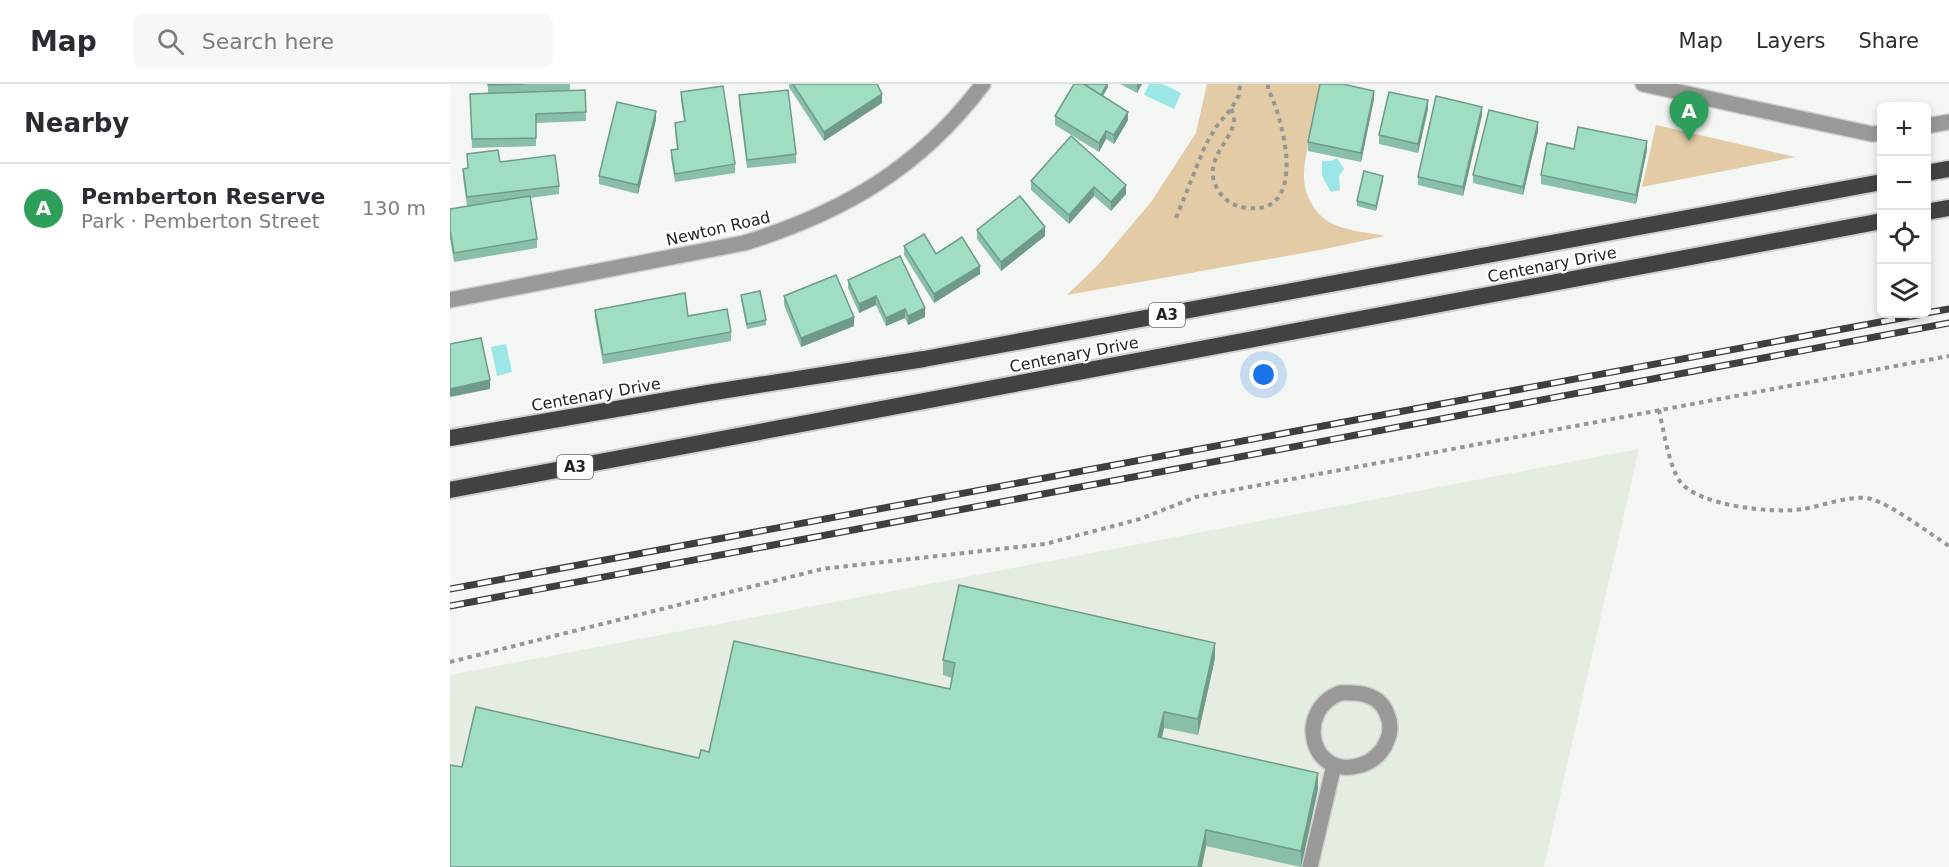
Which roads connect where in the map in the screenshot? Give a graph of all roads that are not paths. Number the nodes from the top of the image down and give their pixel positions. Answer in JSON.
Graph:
{"nodes":[{"id":1,"x":982,"y":84,"type":"edge"},
{"id":2,"x":1643,"y":84,"type":"edge"},
{"id":3,"x":1949,"y":122,"type":"edge"},
{"id":4,"x":1931,"y":125,"type":"edge"},
{"id":5,"x":1877,"y":133,"type":"edge"},
{"id":6,"x":1949,"y":169,"type":"edge"},
{"id":7,"x":1931,"y":172,"type":"edge"},
{"id":8,"x":1877,"y":183,"type":"edge"},
{"id":9,"x":1949,"y":208,"type":"edge"},
{"id":10,"x":1931,"y":211,"type":"edge"},
{"id":11,"x":1877,"y":222,"type":"edge"},
{"id":12,"x":450,"y":300,"type":"edge"},
{"id":13,"x":450,"y":438,"type":"edge"},
{"id":14,"x":450,"y":490,"type":"edge"},
{"id":15,"x":1334,"y":765,"type":"junction"},
{"id":16,"x":1310,"y":867,"type":"edge"}],
"edges":[{"from":1,"to":12,"type":"street","name":"Newton Road"},
{"from":2,"to":5,"type":"street"},
{"from":3,"to":4,"type":"street"},
{"from":6,"to":7,"type":"highway"},
{"from":8,"to":13,"type":"highway","name":"Centenary Drive","number":"A3"},
{"from":9,"to":10,"type":"highway"},
{"from":11,"to":14,"type":"highway","name":"Centenary Drive","number":"A3"},
{"from":15,"to":15,"type":"street"},
{"from":15,"to":16,"type":"street"}]}
